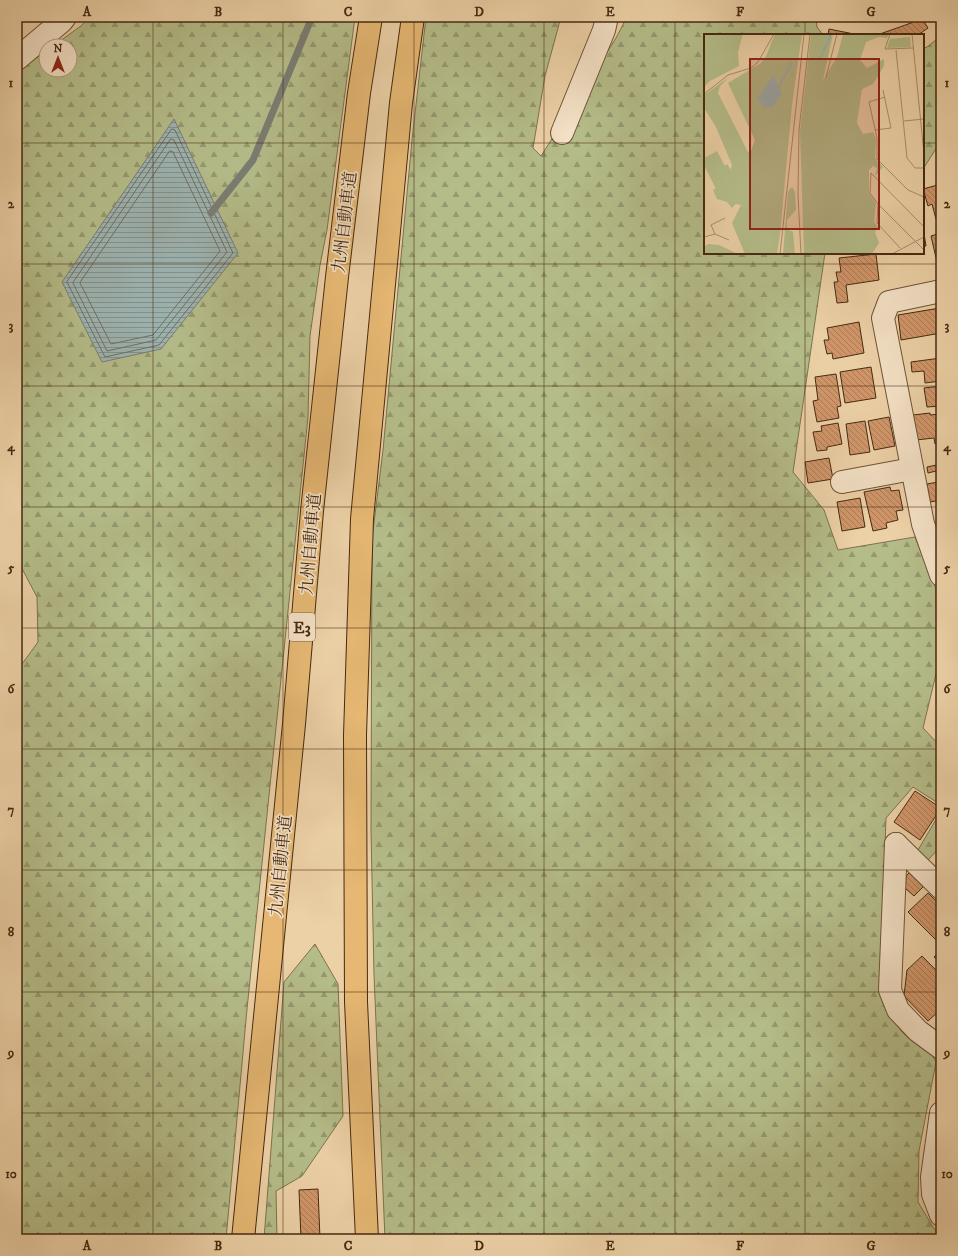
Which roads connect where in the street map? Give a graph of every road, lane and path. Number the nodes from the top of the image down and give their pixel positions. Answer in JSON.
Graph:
{"nodes":[{"id":1,"x":65,"y":17,"type":"edge"},
{"id":2,"x":371,"y":17,"type":"edge"},
{"id":3,"x":413,"y":17,"type":"edge"},
{"id":4,"x":606,"y":17,"type":"edge"},
{"id":5,"x":17,"y":59,"type":"edge"},
{"id":6,"x":562,"y":133,"type":"dead end"},
{"id":7,"x":941,"y":291,"type":"edge"},
{"id":8,"x":912,"y":469,"type":"junction"},
{"id":9,"x":842,"y":482,"type":"dead end"},
{"id":10,"x":932,"y":524,"type":"edge"},
{"id":11,"x":941,"y":575,"type":"edge"},
{"id":12,"x":941,"y":888,"type":"edge"},
{"id":13,"x":941,"y":1048,"type":"edge"},
{"id":14,"x":941,"y":1112,"type":"edge"},
{"id":15,"x":941,"y":1215,"type":"edge"},
{"id":16,"x":243,"y":1239,"type":"edge"},
{"id":17,"x":366,"y":1239,"type":"edge"}],
"edges":[{"from":1,"to":5,"type":"street"},
{"from":2,"to":16,"type":"highway","name":"九州自動車道","number":"E3"},
{"from":3,"to":17,"type":"highway"},
{"from":4,"to":6,"type":"street"},
{"from":7,"to":8,"type":"street"},
{"from":8,"to":9,"type":"street"},
{"from":8,"to":10,"type":"street"},
{"from":10,"to":11,"type":"street"},
{"from":12,"to":13,"type":"street"},
{"from":14,"to":15,"type":"street"}]}
